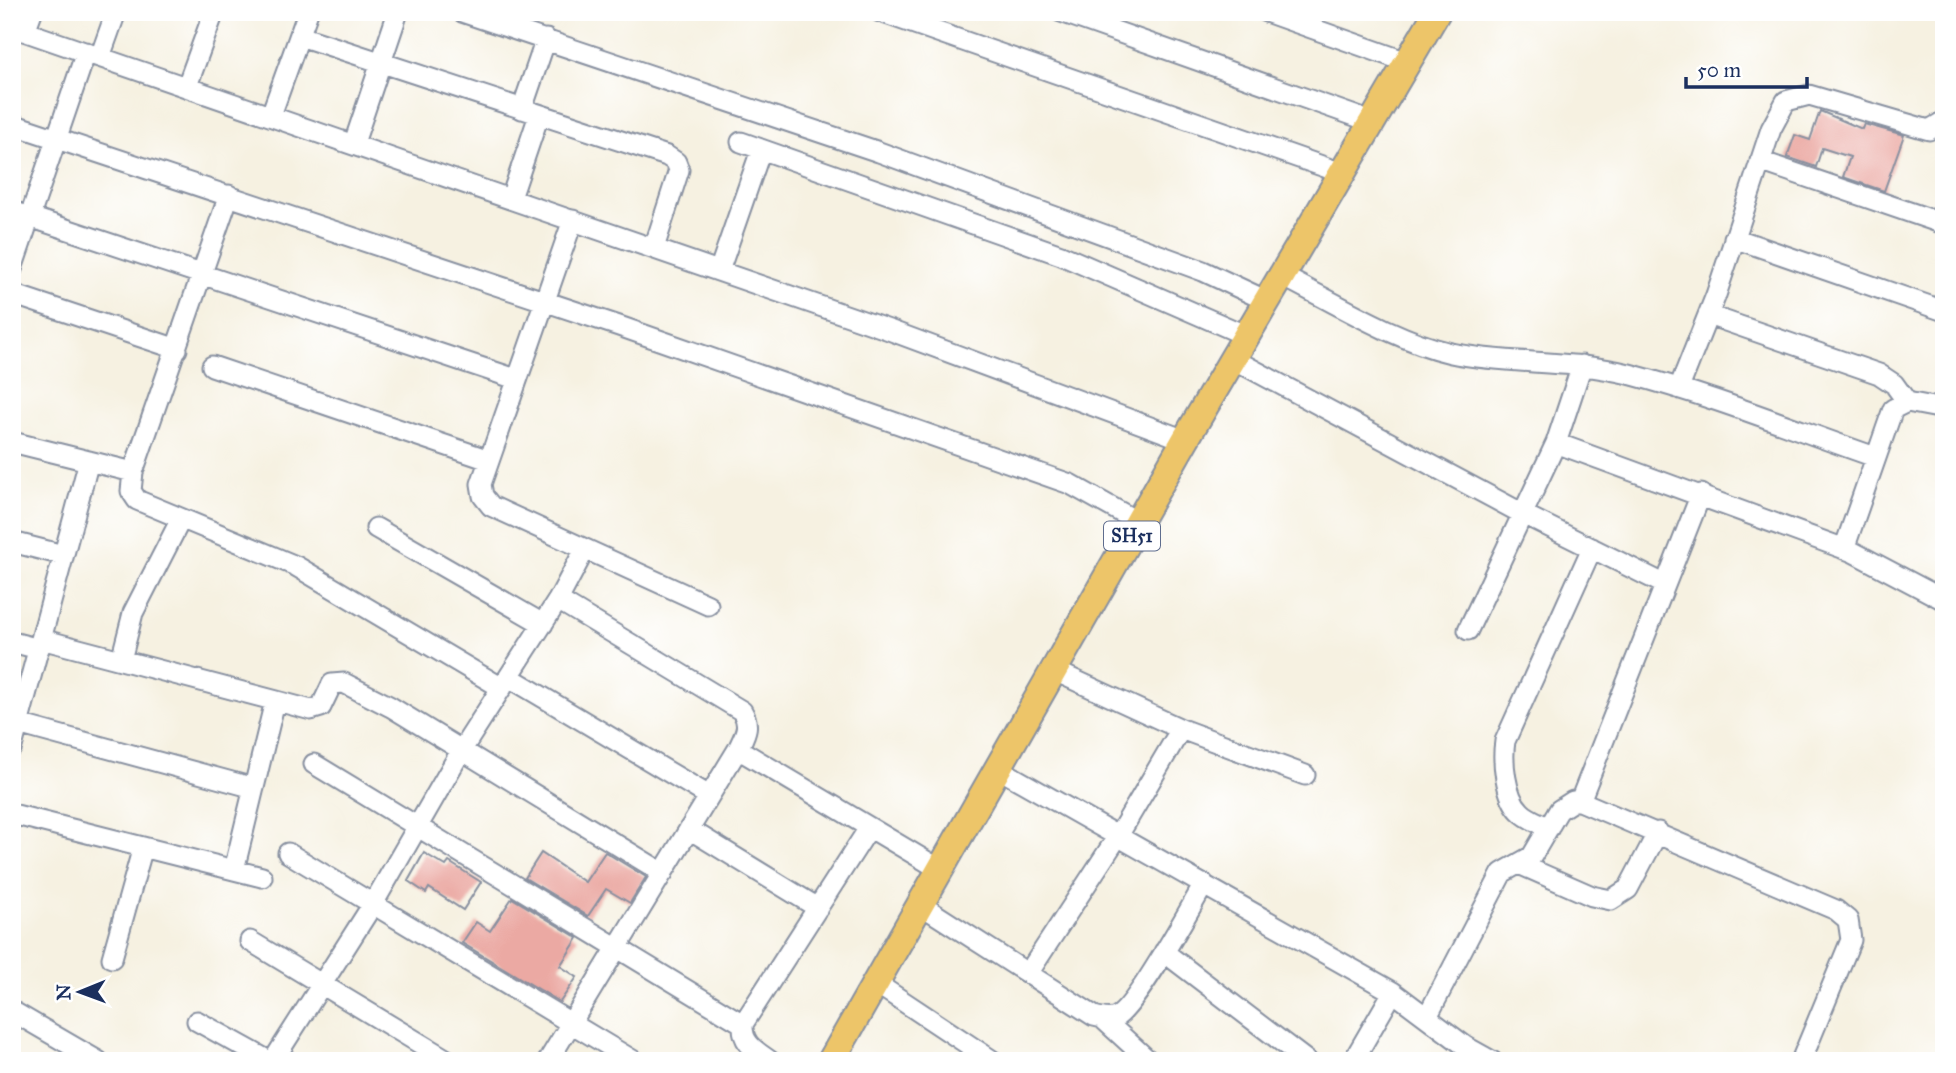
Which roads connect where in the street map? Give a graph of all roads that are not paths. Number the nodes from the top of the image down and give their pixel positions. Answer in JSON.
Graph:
{"nodes":[{"id":1,"x":32,"y":12,"type":"edge"},
{"id":2,"x":116,"y":12,"type":"edge"},
{"id":3,"x":214,"y":12,"type":"edge"},
{"id":4,"x":308,"y":12,"type":"edge"},
{"id":5,"x":398,"y":12,"type":"edge"},
{"id":6,"x":462,"y":12,"type":"edge"},
{"id":7,"x":880,"y":12,"type":"edge"},
{"id":8,"x":1061,"y":12,"type":"edge"},
{"id":9,"x":1266,"y":12,"type":"edge"},
{"id":10,"x":1437,"y":12,"type":"edge"},
{"id":11,"x":19,"y":29,"type":"edge"},
{"id":12,"x":300,"y":36,"type":"junction"},
{"id":13,"x":546,"y":39,"type":"junction"},
{"id":14,"x":93,"y":55,"type":"junction"},
{"id":15,"x":1408,"y":62,"type":"junction"},
{"id":16,"x":381,"y":63,"type":"junction"},
{"id":17,"x":187,"y":86,"type":"junction"},
{"id":18,"x":530,"y":112,"type":"junction"},
{"id":19,"x":271,"y":115,"type":"junction"},
{"id":20,"x":1944,"y":121,"type":"edge"},
{"id":21,"x":1373,"y":122,"type":"junction"},
{"id":22,"x":12,"y":124,"type":"edge"},
{"id":23,"x":56,"y":139,"type":"junction"},
{"id":24,"x":741,"y":142,"type":"dead end"},
{"id":25,"x":354,"y":143,"type":"junction"},
{"id":26,"x":771,"y":153,"type":"junction"},
{"id":27,"x":1760,"y":161,"type":"junction"},
{"id":28,"x":1342,"y":173,"type":"junction"},
{"id":29,"x":229,"y":195,"type":"junction"},
{"id":30,"x":511,"y":198,"type":"junction"},
{"id":31,"x":21,"y":214,"type":"edge"},
{"id":32,"x":573,"y":220,"type":"junction"},
{"id":33,"x":1944,"y":224,"type":"edge"},
{"id":34,"x":1734,"y":238,"type":"junction"},
{"id":35,"x":654,"y":248,"type":"junction"},
{"id":36,"x":12,"y":269,"type":"edge"},
{"id":37,"x":719,"y":271,"type":"junction"},
{"id":38,"x":203,"y":273,"type":"junction"},
{"id":39,"x":1282,"y":276,"type":"junction"},
{"id":40,"x":12,"y":294,"type":"edge"},
{"id":41,"x":1267,"y":301,"type":"junction"},
{"id":42,"x":544,"y":302,"type":"junction"},
{"id":43,"x":1944,"y":311,"type":"edge"},
{"id":44,"x":1708,"y":315,"type":"junction"},
{"id":45,"x":1247,"y":336,"type":"junction"},
{"id":46,"x":177,"y":349,"type":"junction"},
{"id":47,"x":1233,"y":359,"type":"junction"},
{"id":48,"x":1582,"y":365,"type":"junction"},
{"id":49,"x":212,"y":366,"type":"dead end"},
{"id":50,"x":516,"y":379,"type":"junction"},
{"id":51,"x":1679,"y":388,"type":"junction"},
{"id":52,"x":1906,"y":402,"type":"junction"},
{"id":53,"x":1944,"y":409,"type":"edge"},
{"id":54,"x":1185,"y":440,"type":"junction"},
{"id":55,"x":12,"y":442,"type":"edge"},
{"id":56,"x":1556,"y":443,"type":"junction"},
{"id":57,"x":1875,"y":457,"type":"junction"},
{"id":58,"x":489,"y":460,"type":"junction"},
{"id":59,"x":89,"y":461,"type":"junction"},
{"id":60,"x":133,"y":472,"type":"junction"},
{"id":61,"x":1700,"y":494,"type":"junction"},
{"id":62,"x":1523,"y":514,"type":"junction"},
{"id":63,"x":181,"y":519,"type":"junction"},
{"id":64,"x":1140,"y":523,"type":"junction"},
{"id":65,"x":376,"y":528,"type":"dead end"},
{"id":66,"x":12,"y":542,"type":"edge"},
{"id":67,"x":1592,"y":548,"type":"junction"},
{"id":68,"x":1844,"y":549,"type":"junction"},
{"id":69,"x":584,"y":551,"type":"junction"},
{"id":70,"x":63,"y":555,"type":"junction"},
{"id":71,"x":1664,"y":584,"type":"junction"},
{"id":72,"x":558,"y":600,"type":"junction"},
{"id":73,"x":1944,"y":600,"type":"edge"},
{"id":74,"x":708,"y":605,"type":"dead end"},
{"id":75,"x":542,"y":624,"type":"junction"},
{"id":76,"x":1468,"y":630,"type":"dead end"},
{"id":77,"x":12,"y":642,"type":"edge"},
{"id":78,"x":40,"y":644,"type":"junction"},
{"id":79,"x":121,"y":660,"type":"junction"},
{"id":80,"x":1055,"y":671,"type":"junction"},
{"id":81,"x":505,"y":682,"type":"junction"},
{"id":82,"x":275,"y":701,"type":"junction"},
{"id":83,"x":1181,"y":729,"type":"junction"},
{"id":84,"x":14,"y":736,"type":"edge"},
{"id":85,"x":737,"y":749,"type":"junction"},
{"id":86,"x":461,"y":751,"type":"junction"},
{"id":87,"x":314,"y":764,"type":"dead end"},
{"id":88,"x":999,"y":769,"type":"junction"},
{"id":89,"x":1305,"y":775,"type":"dead end"},
{"id":90,"x":254,"y":788,"type":"junction"},
{"id":91,"x":709,"y":796,"type":"junction"},
{"id":92,"x":1580,"y":801,"type":"junction"},
{"id":93,"x":12,"y":814,"type":"edge"},
{"id":94,"x":417,"y":828,"type":"junction"},
{"id":95,"x":869,"y":828,"type":"junction"},
{"id":96,"x":1549,"y":828,"type":"junction"},
{"id":97,"x":690,"y":829,"type":"junction"},
{"id":98,"x":1658,"y":832,"type":"junction"},
{"id":99,"x":1118,"y":836,"type":"junction"},
{"id":100,"x":143,"y":847,"type":"junction"},
{"id":101,"x":288,"y":853,"type":"dead end"},
{"id":102,"x":1519,"y":864,"type":"junction"},
{"id":103,"x":234,"y":870,"type":"junction"},
{"id":104,"x":941,"y":870,"type":"junction"},
{"id":105,"x":663,"y":873,"type":"junction"},
{"id":106,"x":262,"y":877,"type":"dead end"},
{"id":107,"x":1204,"y":884,"type":"junction"},
{"id":108,"x":373,"y":904,"type":"junction"},
{"id":109,"x":921,"y":905,"type":"junction"},
{"id":110,"x":818,"y":908,"type":"junction"},
{"id":111,"x":250,"y":942,"type":"dead end"},
{"id":112,"x":614,"y":948,"type":"junction"},
{"id":113,"x":1164,"y":953,"type":"junction"},
{"id":114,"x":112,"y":958,"type":"dead end"},
{"id":115,"x":1029,"y":972,"type":"junction"},
{"id":116,"x":877,"y":984,"type":"junction"},
{"id":117,"x":324,"y":985,"type":"junction"},
{"id":118,"x":1393,"y":992,"type":"junction"},
{"id":119,"x":12,"y":1011,"type":"edge"},
{"id":120,"x":1427,"y":1017,"type":"junction"},
{"id":121,"x":1102,"y":1018,"type":"junction"},
{"id":122,"x":197,"y":1021,"type":"dead end"},
{"id":123,"x":569,"y":1023,"type":"junction"},
{"id":124,"x":743,"y":1024,"type":"junction"},
{"id":125,"x":98,"y":1061,"type":"edge"},
{"id":126,"x":271,"y":1061,"type":"edge"},
{"id":127,"x":449,"y":1061,"type":"edge"},
{"id":128,"x":548,"y":1061,"type":"edge"},
{"id":129,"x":634,"y":1061,"type":"edge"},
{"id":130,"x":770,"y":1061,"type":"edge"},
{"id":131,"x":831,"y":1061,"type":"edge"},
{"id":132,"x":993,"y":1061,"type":"edge"},
{"id":133,"x":1149,"y":1061,"type":"edge"},
{"id":134,"x":1307,"y":1061,"type":"edge"},
{"id":135,"x":1353,"y":1061,"type":"edge"},
{"id":136,"x":1492,"y":1061,"type":"edge"},
{"id":137,"x":1801,"y":1061,"type":"edge"}],
"edges":[{"from":1,"to":11,"type":"street"},
{"from":2,"to":14,"type":"street"},
{"from":3,"to":17,"type":"street"},
{"from":4,"to":12,"type":"street"},
{"from":5,"to":16,"type":"street"},
{"from":6,"to":13,"type":"street"},
{"from":7,"to":28,"type":"street"},
{"from":8,"to":21,"type":"street"},
{"from":9,"to":15,"type":"street"},
{"from":10,"to":15,"type":"main road","number":"SH51"},
{"from":11,"to":14,"type":"street"},
{"from":12,"to":16,"type":"street"},
{"from":12,"to":19,"type":"street"},
{"from":13,"to":18,"type":"street"},
{"from":13,"to":41,"type":"street"},
{"from":14,"to":17,"type":"street"},
{"from":14,"to":23,"type":"street"},
{"from":15,"to":21,"type":"main road","number":"SH51"},
{"from":16,"to":18,"type":"street"},
{"from":16,"to":25,"type":"street"},
{"from":17,"to":19,"type":"street"},
{"from":18,"to":30,"type":"street"},
{"from":18,"to":35,"type":"street"},
{"from":19,"to":25,"type":"street"},
{"from":20,"to":27,"type":"street"},
{"from":21,"to":28,"type":"main road","number":"SH51"},
{"from":22,"to":23,"type":"street"},
{"from":23,"to":29,"type":"street"},
{"from":23,"to":31,"type":"street"},
{"from":24,"to":26,"type":"street"},
{"from":25,"to":30,"type":"street"},
{"from":26,"to":37,"type":"street"},
{"from":26,"to":45,"type":"street"},
{"from":27,"to":33,"type":"street"},
{"from":27,"to":34,"type":"street"},
{"from":28,"to":39,"type":"main road","number":"SH51"},
{"from":29,"to":38,"type":"street"},
{"from":29,"to":42,"type":"street"},
{"from":30,"to":32,"type":"street"},
{"from":31,"to":36,"type":"street"},
{"from":31,"to":38,"type":"street"},
{"from":32,"to":35,"type":"street"},
{"from":32,"to":42,"type":"street"},
{"from":34,"to":43,"type":"street"},
{"from":34,"to":44,"type":"street"},
{"from":35,"to":37,"type":"street"},
{"from":37,"to":54,"type":"street"},
{"from":38,"to":46,"type":"street"},
{"from":38,"to":50,"type":"street"},
{"from":39,"to":41,"type":"main road","number":"SH51"},
{"from":39,"to":48,"type":"street"},
{"from":40,"to":46,"type":"street"},
{"from":41,"to":45,"type":"main road","number":"SH51"},
{"from":42,"to":50,"type":"street"},
{"from":42,"to":64,"type":"street"},
{"from":44,"to":51,"type":"street"},
{"from":44,"to":52,"type":"street"},
{"from":45,"to":47,"type":"main road","number":"SH51"},
{"from":46,"to":60,"type":"street"},
{"from":47,"to":54,"type":"main road","number":"SH51"},
{"from":47,"to":62,"type":"street"},
{"from":48,"to":51,"type":"street"},
{"from":48,"to":56,"type":"street"},
{"from":49,"to":58,"type":"street"},
{"from":50,"to":58,"type":"street"},
{"from":51,"to":57,"type":"street"},
{"from":52,"to":53,"type":"street"},
{"from":52,"to":57,"type":"street"},
{"from":54,"to":64,"type":"main road","number":"SH51"},
{"from":55,"to":59,"type":"street"},
{"from":56,"to":61,"type":"street"},
{"from":56,"to":62,"type":"street"},
{"from":57,"to":68,"type":"street"},
{"from":58,"to":69,"type":"street"},
{"from":59,"to":60,"type":"street"},
{"from":59,"to":70,"type":"street"},
{"from":60,"to":63,"type":"street"},
{"from":61,"to":68,"type":"street"},
{"from":61,"to":71,"type":"street"},
{"from":62,"to":67,"type":"street"},
{"from":62,"to":76,"type":"street"},
{"from":63,"to":79,"type":"street"},
{"from":63,"to":81,"type":"street"},
{"from":64,"to":80,"type":"main road","number":"SH51"},
{"from":65,"to":75,"type":"street"},
{"from":66,"to":70,"type":"street"},
{"from":67,"to":71,"type":"street"},
{"from":67,"to":96,"type":"street"},
{"from":68,"to":73,"type":"street"},
{"from":69,"to":72,"type":"street"},
{"from":69,"to":74,"type":"street"},
{"from":70,"to":78,"type":"street"},
{"from":71,"to":92,"type":"street"},
{"from":72,"to":75,"type":"street"},
{"from":72,"to":85,"type":"street"},
{"from":75,"to":81,"type":"street"},
{"from":77,"to":78,"type":"street"},
{"from":78,"to":79,"type":"street"},
{"from":78,"to":84,"type":"street"},
{"from":79,"to":82,"type":"street"},
{"from":80,"to":83,"type":"street"},
{"from":80,"to":88,"type":"main road","number":"SH51"},
{"from":81,"to":86,"type":"street"},
{"from":81,"to":91,"type":"street"},
{"from":82,"to":86,"type":"street"},
{"from":82,"to":90,"type":"street"},
{"from":83,"to":89,"type":"street"},
{"from":83,"to":99,"type":"street"},
{"from":84,"to":90,"type":"street"},
{"from":85,"to":91,"type":"street"},
{"from":85,"to":95,"type":"street"},
{"from":86,"to":94,"type":"street"},
{"from":86,"to":105,"type":"street"},
{"from":87,"to":94,"type":"street"},
{"from":88,"to":99,"type":"street"},
{"from":88,"to":104,"type":"main road","number":"SH51"},
{"from":90,"to":103,"type":"street"},
{"from":91,"to":97,"type":"street"},
{"from":92,"to":96,"type":"street"},
{"from":92,"to":98,"type":"street"},
{"from":93,"to":100,"type":"street"},
{"from":94,"to":108,"type":"street"},
{"from":94,"to":112,"type":"street"},
{"from":95,"to":104,"type":"street"},
{"from":95,"to":110,"type":"street"},
{"from":96,"to":102,"type":"street"},
{"from":97,"to":105,"type":"street"},
{"from":97,"to":110,"type":"street"},
{"from":98,"to":102,"type":"street"},
{"from":98,"to":137,"type":"street"},
{"from":99,"to":107,"type":"street"},
{"from":99,"to":115,"type":"street"},
{"from":100,"to":103,"type":"street"},
{"from":100,"to":114,"type":"street"},
{"from":101,"to":108,"type":"street"},
{"from":102,"to":120,"type":"street"},
{"from":103,"to":106,"type":"street"},
{"from":104,"to":109,"type":"main road","number":"SH51"},
{"from":105,"to":112,"type":"street"},
{"from":107,"to":113,"type":"street"},
{"from":107,"to":118,"type":"street"},
{"from":108,"to":117,"type":"street"},
{"from":108,"to":123,"type":"street"},
{"from":109,"to":115,"type":"street"},
{"from":109,"to":116,"type":"main road","number":"SH51"},
{"from":110,"to":124,"type":"street"},
{"from":111,"to":117,"type":"street"},
{"from":112,"to":123,"type":"street"},
{"from":112,"to":124,"type":"street"},
{"from":113,"to":121,"type":"street"},
{"from":113,"to":134,"type":"street"},
{"from":115,"to":121,"type":"street"},
{"from":116,"to":131,"type":"main road","number":"SH51"},
{"from":116,"to":132,"type":"street"},
{"from":117,"to":126,"type":"street"},
{"from":117,"to":127,"type":"street"},
{"from":118,"to":120,"type":"street"},
{"from":118,"to":135,"type":"street"},
{"from":119,"to":125,"type":"street"},
{"from":120,"to":136,"type":"street"},
{"from":121,"to":133,"type":"street"},
{"from":122,"to":126,"type":"street"},
{"from":123,"to":128,"type":"street"},
{"from":123,"to":129,"type":"street"},
{"from":124,"to":130,"type":"street"}]}
